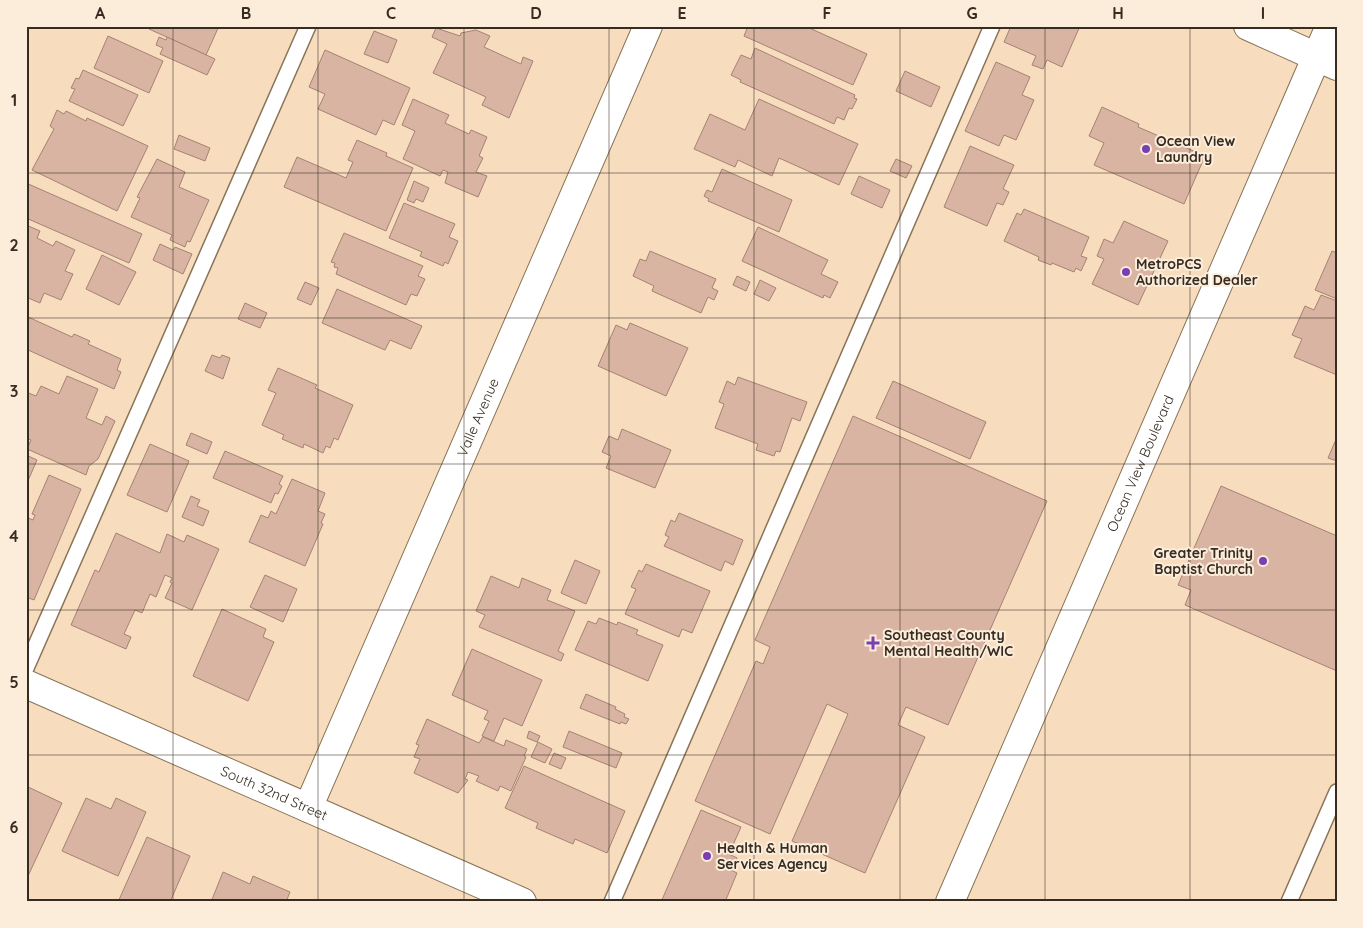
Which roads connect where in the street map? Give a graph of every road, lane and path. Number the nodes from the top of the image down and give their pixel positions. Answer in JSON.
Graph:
{"nodes":[{"id":1,"x":308,"y":26,"type":"edge"},
{"id":2,"x":648,"y":26,"type":"edge"},
{"id":3,"x":992,"y":26,"type":"edge"},
{"id":4,"x":1248,"y":26,"type":"edge"},
{"id":5,"x":1330,"y":26,"type":"edge"},
{"id":6,"x":1327,"y":61,"type":"edge"},
{"id":7,"x":26,"y":668,"type":"edge"},
{"id":8,"x":26,"y":684,"type":"edge"},
{"id":9,"x":1337,"y":792,"type":"edge"},
{"id":10,"x":308,"y":808,"type":"junction"},
{"id":11,"x":522,"y":902,"type":"edge"},
{"id":12,"x":612,"y":902,"type":"edge"},
{"id":13,"x":950,"y":902,"type":"edge"},
{"id":14,"x":1289,"y":902,"type":"edge"}],
"edges":[{"from":1,"to":7,"type":"lane"},
{"from":2,"to":10,"type":"main road","name":"Valle Avenue"},
{"from":3,"to":12,"type":"lane"},
{"from":4,"to":6,"type":"main road"},
{"from":5,"to":6,"type":"main road","name":"Ocean View Boulevard"},
{"from":6,"to":13,"type":"main road","name":"Ocean View Boulevard"},
{"from":8,"to":10,"type":"main road","name":"South 32nd Street"},
{"from":9,"to":14,"type":"lane"},
{"from":10,"to":11,"type":"main road","name":"South 32nd Street"}]}
